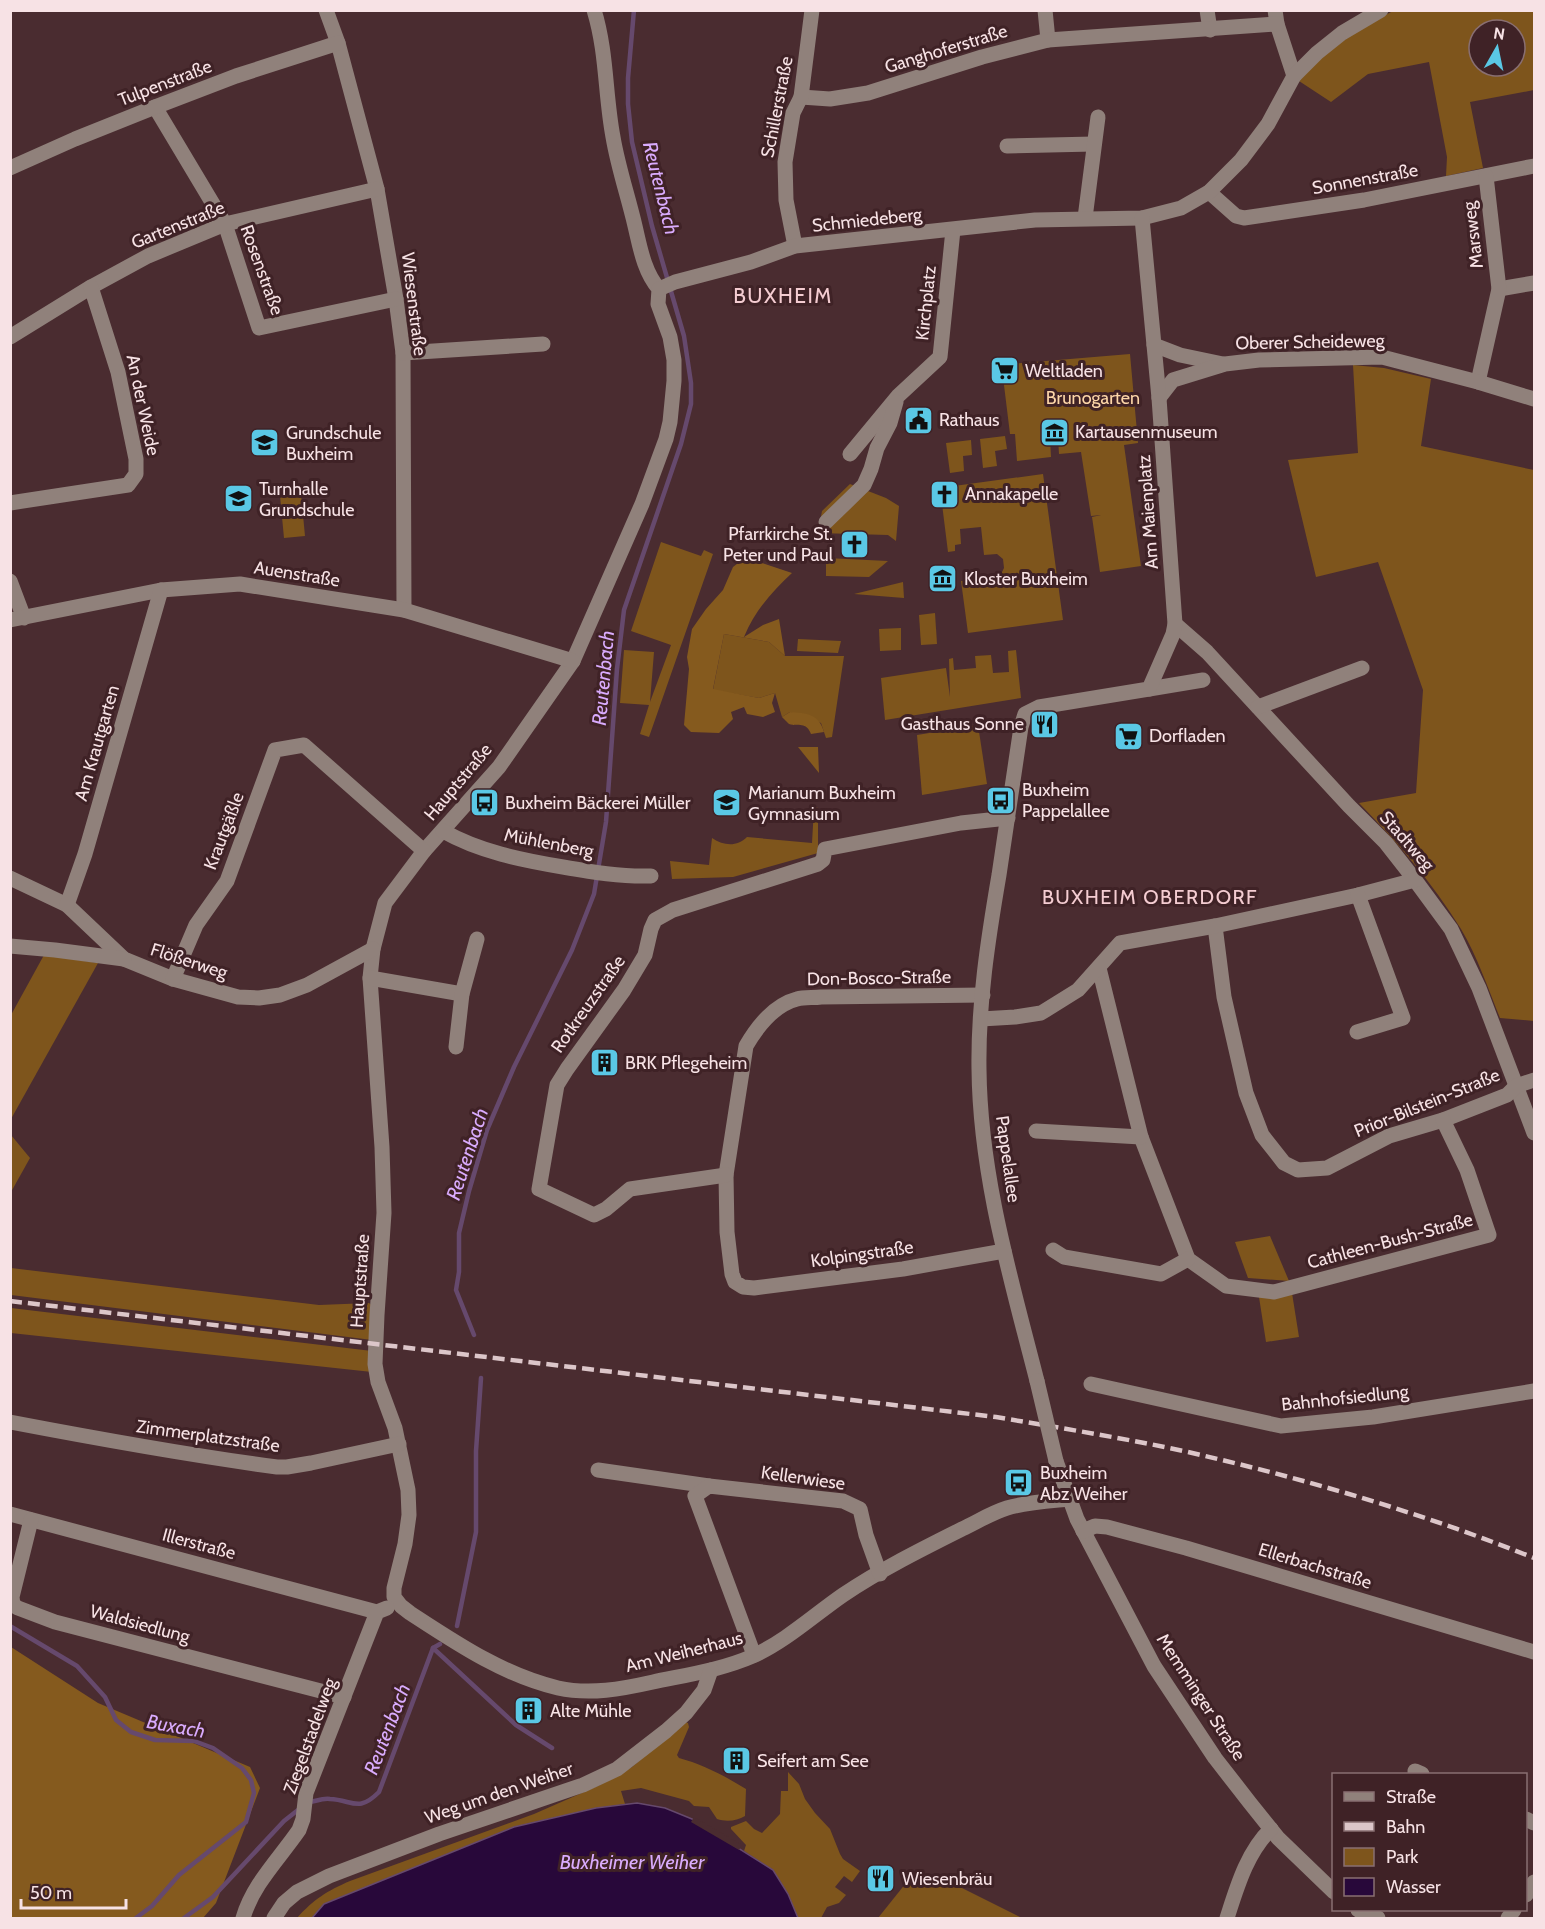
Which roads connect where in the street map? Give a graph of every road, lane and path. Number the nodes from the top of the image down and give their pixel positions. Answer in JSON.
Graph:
{"nodes":[{"id":1,"x":326,"y":10,"type":"edge"},
{"id":2,"x":594,"y":10,"type":"edge"},
{"id":3,"x":812,"y":10,"type":"edge"},
{"id":4,"x":1045,"y":10,"type":"edge"},
{"id":5,"x":1207,"y":10,"type":"edge"},
{"id":6,"x":1381,"y":10,"type":"edge"},
{"id":7,"x":1276,"y":17,"type":"edge"},
{"id":8,"x":1210,"y":30,"type":"junction"},
{"id":9,"x":1048,"y":40,"type":"junction"},
{"id":10,"x":338,"y":43,"type":"junction"},
{"id":11,"x":1294,"y":76,"type":"junction"},
{"id":12,"x":801,"y":96,"type":"junction"},
{"id":13,"x":155,"y":107,"type":"junction"},
{"id":14,"x":1098,"y":117,"type":"dead end"},
{"id":15,"x":1095,"y":144,"type":"junction"},
{"id":16,"x":1007,"y":146,"type":"dead end"},
{"id":17,"x":12,"y":161,"type":"edge"},
{"id":18,"x":1534,"y":166,"type":"edge"},
{"id":19,"x":1486,"y":176,"type":"junction"},
{"id":20,"x":377,"y":189,"type":"junction"},
{"id":21,"x":1209,"y":192,"type":"junction"},
{"id":22,"x":1084,"y":218,"type":"junction"},
{"id":23,"x":1142,"y":218,"type":"junction"},
{"id":24,"x":225,"y":224,"type":"junction"},
{"id":25,"x":953,"y":230,"type":"junction"},
{"id":26,"x":795,"y":246,"type":"junction"},
{"id":27,"x":1534,"y":282,"type":"edge"},
{"id":28,"x":91,"y":287,"type":"junction"},
{"id":29,"x":659,"y":289,"type":"junction"},
{"id":30,"x":1499,"y":289,"type":"junction"},
{"id":31,"x":396,"y":299,"type":"junction"},
{"id":32,"x":10,"y":337,"type":"edge"},
{"id":33,"x":543,"y":344,"type":"dead end"},
{"id":34,"x":1154,"y":345,"type":"junction"},
{"id":35,"x":403,"y":353,"type":"junction"},
{"id":36,"x":1225,"y":364,"type":"junction"},
{"id":37,"x":1478,"y":382,"type":"junction"},
{"id":38,"x":898,"y":396,"type":"junction"},
{"id":39,"x":1159,"y":398,"type":"junction"},
{"id":40,"x":1534,"y":399,"type":"edge"},
{"id":41,"x":850,"y":454,"type":"dead end"},
{"id":42,"x":10,"y":503,"type":"edge"},
{"id":43,"x":826,"y":522,"type":"dead end"},
{"id":44,"x":10,"y":581,"type":"edge"},
{"id":45,"x":161,"y":590,"type":"junction"},
{"id":46,"x":404,"y":610,"type":"junction"},
{"id":47,"x":17,"y":619,"type":"edge"},
{"id":48,"x":1175,"y":624,"type":"junction"},
{"id":49,"x":573,"y":661,"type":"junction"},
{"id":50,"x":1362,"y":668,"type":"dead end"},
{"id":51,"x":1203,"y":680,"type":"dead end"},
{"id":52,"x":1149,"y":689,"type":"junction"},
{"id":53,"x":1258,"y":707,"type":"junction"},
{"id":54,"x":1008,"y":818,"type":"junction"},
{"id":55,"x":443,"y":831,"type":"junction"},
{"id":56,"x":424,"y":851,"type":"junction"},
{"id":57,"x":651,"y":876,"type":"dead end"},
{"id":58,"x":10,"y":878,"type":"edge"},
{"id":59,"x":1415,"y":880,"type":"junction"},
{"id":60,"x":1358,"y":895,"type":"junction"},
{"id":61,"x":67,"y":905,"type":"junction"},
{"id":62,"x":1215,"y":926,"type":"junction"},
{"id":63,"x":477,"y":939,"type":"dead end"},
{"id":64,"x":10,"y":946,"type":"edge"},
{"id":65,"x":373,"y":949,"type":"junction"},
{"id":66,"x":124,"y":959,"type":"junction"},
{"id":67,"x":1099,"y":968,"type":"junction"},
{"id":68,"x":370,"y":978,"type":"junction"},
{"id":69,"x":173,"y":979,"type":"junction"},
{"id":70,"x":462,"y":994,"type":"junction"},
{"id":71,"x":983,"y":995,"type":"junction"},
{"id":72,"x":981,"y":1019,"type":"junction"},
{"id":73,"x":1357,"y":1032,"type":"dead end"},
{"id":74,"x":456,"y":1047,"type":"dead end"},
{"id":75,"x":1534,"y":1080,"type":"edge"},
{"id":76,"x":1516,"y":1086,"type":"junction"},
{"id":77,"x":1443,"y":1120,"type":"junction"},
{"id":78,"x":1036,"y":1131,"type":"dead end"},
{"id":79,"x":1534,"y":1133,"type":"edge"},
{"id":80,"x":1142,"y":1137,"type":"junction"},
{"id":81,"x":726,"y":1175,"type":"junction"},
{"id":82,"x":1053,"y":1250,"type":"dead end"},
{"id":83,"x":1004,"y":1251,"type":"junction"},
{"id":84,"x":1188,"y":1259,"type":"junction"},
{"id":85,"x":732,"y":1274,"type":"joint"},
{"id":86,"x":1091,"y":1384,"type":"dead end"},
{"id":87,"x":1534,"y":1390,"type":"edge"},
{"id":88,"x":10,"y":1422,"type":"edge"},
{"id":89,"x":399,"y":1444,"type":"junction"},
{"id":90,"x":597,"y":1470,"type":"dead end"},
{"id":91,"x":709,"y":1486,"type":"junction"},
{"id":92,"x":1069,"y":1499,"type":"junction"},
{"id":93,"x":10,"y":1514,"type":"edge"},
{"id":94,"x":31,"y":1520,"type":"junction"},
{"id":95,"x":1083,"y":1531,"type":"junction"},
{"id":96,"x":880,"y":1574,"type":"junction"},
{"id":97,"x":398,"y":1603,"type":"junction"},
{"id":98,"x":377,"y":1612,"type":"junction"},
{"id":99,"x":1534,"y":1652,"type":"edge"},
{"id":100,"x":754,"y":1655,"type":"junction"},
{"id":101,"x":711,"y":1670,"type":"junction"},
{"id":102,"x":344,"y":1697,"type":"junction"},
{"id":103,"x":1271,"y":1830,"type":"junction"},
{"id":104,"x":1332,"y":1891,"type":"edge"},
{"id":105,"x":1360,"y":1911,"type":"edge"},
{"id":106,"x":243,"y":1918,"type":"edge"},
{"id":107,"x":274,"y":1918,"type":"edge"},
{"id":108,"x":1227,"y":1918,"type":"edge"},
{"id":109,"x":1378,"y":1918,"type":"edge"}],
"edges":[{"from":1,"to":10,"type":"street","name":"Wiesenstraße"},
{"from":2,"to":29,"type":"street","name":"Hauptstraße"},
{"from":3,"to":12,"type":"street","name":"Schillerstraße"},
{"from":4,"to":9,"type":"street"},
{"from":5,"to":8,"type":"street"},
{"from":6,"to":11,"type":"street","name":"Schmiedeberg"},
{"from":7,"to":8,"type":"street","name":"Ganghoferstraße"},
{"from":7,"to":11,"type":"street"},
{"from":8,"to":9,"type":"street","name":"Ganghoferstraße"},
{"from":9,"to":12,"type":"street","name":"Ganghoferstraße"},
{"from":10,"to":13,"type":"street","name":"Tulpenstraße"},
{"from":10,"to":20,"type":"street","name":"Wiesenstraße"},
{"from":11,"to":21,"type":"street","name":"Schmiedeberg"},
{"from":12,"to":26,"type":"street","name":"Schillerstraße"},
{"from":13,"to":17,"type":"street","name":"Tulpenstraße"},
{"from":13,"to":24,"type":"street","name":"Rosenstraße"},
{"from":14,"to":15,"type":"street"},
{"from":15,"to":16,"type":"street"},
{"from":15,"to":22,"type":"street"},
{"from":18,"to":19,"type":"street","name":"Sonnenstraße"},
{"from":19,"to":21,"type":"street","name":"Sonnenstraße"},
{"from":19,"to":30,"type":"street","name":"Marsweg"},
{"from":20,"to":24,"type":"street","name":"Gartenstraße"},
{"from":20,"to":31,"type":"street","name":"Wiesenstraße"},
{"from":21,"to":23,"type":"street","name":"Schmiedeberg"},
{"from":22,"to":23,"type":"street","name":"Schmiedeberg"},
{"from":22,"to":25,"type":"street","name":"Schmiedeberg"},
{"from":23,"to":34,"type":"street","name":"Am Maienplatz"},
{"from":24,"to":28,"type":"street","name":"Gartenstraße"},
{"from":24,"to":31,"type":"street","name":"Rosenstraße"},
{"from":25,"to":26,"type":"street","name":"Schmiedeberg"},
{"from":25,"to":38,"type":"street","name":"Kirchplatz"},
{"from":26,"to":29,"type":"street","name":"Schmiedeberg"},
{"from":27,"to":30,"type":"street","name":"Marsweg"},
{"from":28,"to":32,"type":"street","name":"Gartenstraße"},
{"from":28,"to":42,"type":"street","name":"An der Weide"},
{"from":29,"to":49,"type":"street","name":"Hauptstraße"},
{"from":30,"to":37,"type":"street","name":"Marsweg"},
{"from":31,"to":35,"type":"street","name":"Wiesenstraße"},
{"from":33,"to":35,"type":"street"},
{"from":34,"to":36,"type":"street","name":"Oberer Scheideweg"},
{"from":34,"to":39,"type":"street","name":"Am Maienplatz"},
{"from":35,"to":46,"type":"street","name":"Wiesenstraße"},
{"from":36,"to":37,"type":"street","name":"Oberer Scheideweg"},
{"from":36,"to":39,"type":"street","name":"Oberer Scheideweg"},
{"from":37,"to":40,"type":"street","name":"Oberer Scheideweg"},
{"from":38,"to":41,"type":"street","name":"Kirchplatz"},
{"from":38,"to":43,"type":"street","name":"Kirchplatz"},
{"from":39,"to":48,"type":"street","name":"Am Maienplatz"},
{"from":44,"to":47,"type":"street"},
{"from":45,"to":46,"type":"street","name":"Auenstraße"},
{"from":45,"to":47,"type":"street","name":"Auenstraße"},
{"from":45,"to":61,"type":"street","name":"Am Krautgarten"},
{"from":46,"to":49,"type":"street","name":"Auenstraße"},
{"from":48,"to":52,"type":"street"},
{"from":48,"to":53,"type":"street","name":"Stadtweg"},
{"from":49,"to":55,"type":"street","name":"Hauptstraße"},
{"from":50,"to":53,"type":"street"},
{"from":51,"to":52,"type":"street"},
{"from":52,"to":54,"type":"street","name":"Pappelallee"},
{"from":53,"to":59,"type":"street","name":"Stadtweg"},
{"from":54,"to":71,"type":"street","name":"Pappelallee"},
{"from":54,"to":81,"type":"street","name":"Rotkreuzstraße"},
{"from":55,"to":56,"type":"street","name":"Hauptstraße"},
{"from":55,"to":57,"type":"street","name":"Mühlenberg"},
{"from":56,"to":65,"type":"street","name":"Hauptstraße"},
{"from":56,"to":69,"type":"street","name":"Krautgäßle"},
{"from":58,"to":61,"type":"street","name":"Flößerweg"},
{"from":59,"to":60,"type":"street"},
{"from":59,"to":76,"type":"street","name":"Stadtweg"},
{"from":60,"to":62,"type":"street"},
{"from":60,"to":73,"type":"street"},
{"from":61,"to":66,"type":"street","name":"Flößerweg"},
{"from":62,"to":67,"type":"street"},
{"from":62,"to":77,"type":"street","name":"Prior-Bilstein-Straße"},
{"from":63,"to":70,"type":"street"},
{"from":64,"to":66,"type":"street"},
{"from":65,"to":68,"type":"street","name":"Hauptstraße"},
{"from":65,"to":69,"type":"street","name":"Flößerweg"},
{"from":66,"to":69,"type":"street","name":"Flößerweg"},
{"from":67,"to":72,"type":"street"},
{"from":67,"to":80,"type":"street"},
{"from":68,"to":70,"type":"street"},
{"from":68,"to":89,"type":"street","name":"Hauptstraße"},
{"from":70,"to":74,"type":"street"},
{"from":71,"to":72,"type":"street","name":"Pappelallee"},
{"from":71,"to":81,"type":"street","name":"Don-Bosco-Straße"},
{"from":72,"to":83,"type":"street","name":"Pappelallee"},
{"from":75,"to":76,"type":"street","name":"Prior-Bilstein-Straße"},
{"from":76,"to":77,"type":"street","name":"Prior-Bilstein-Straße"},
{"from":76,"to":79,"type":"street","name":"Stadtweg"},
{"from":77,"to":84,"type":"street","name":"Cathleen-Bush-Straße"},
{"from":78,"to":80,"type":"street"},
{"from":80,"to":84,"type":"street"},
{"from":81,"to":85,"type":"street","name":"Don-Bosco-Straße"},
{"from":82,"to":84,"type":"street"},
{"from":83,"to":85,"type":"street","name":"Kolpingstraße"},
{"from":83,"to":92,"type":"street","name":"Pappelallee","bridge":true},
{"from":86,"to":87,"type":"street","name":"Bahnhofsiedlung"},
{"from":88,"to":89,"type":"street","name":"Zimmerplatzstraße"},
{"from":89,"to":97,"type":"street","name":"Hauptstraße"},
{"from":90,"to":91,"type":"street","name":"Kellerwiese"},
{"from":91,"to":96,"type":"street","name":"Kellerwiese"},
{"from":91,"to":100,"type":"street"},
{"from":92,"to":95,"type":"street","name":"Memminger Straße"},
{"from":92,"to":96,"type":"street","name":"Am Weiherhaus"},
{"from":93,"to":94,"type":"street","name":"Illerstraße"},
{"from":94,"to":98,"type":"street","name":"Illerstraße"},
{"from":94,"to":102,"type":"street","name":"Waldsiedlung"},
{"from":95,"to":99,"type":"street","name":"Ellerbachstraße"},
{"from":95,"to":103,"type":"street","name":"Memminger Straße"},
{"from":96,"to":100,"type":"street","name":"Am Weiherhaus"},
{"from":97,"to":98,"type":"street"},
{"from":97,"to":101,"type":"street","name":"Am Weiherhaus"},
{"from":98,"to":102,"type":"street","name":"Ziegelstadelweg"},
{"from":100,"to":101,"type":"street","name":"Am Weiherhaus"},
{"from":101,"to":107,"type":"street","name":"Weg um den Weiher"},
{"from":102,"to":106,"type":"street","name":"Ziegelstadelweg"},
{"from":103,"to":104,"type":"street","name":"Memminger Straße"},
{"from":103,"to":108,"type":"street"},
{"from":105,"to":109,"type":"street"}]}
